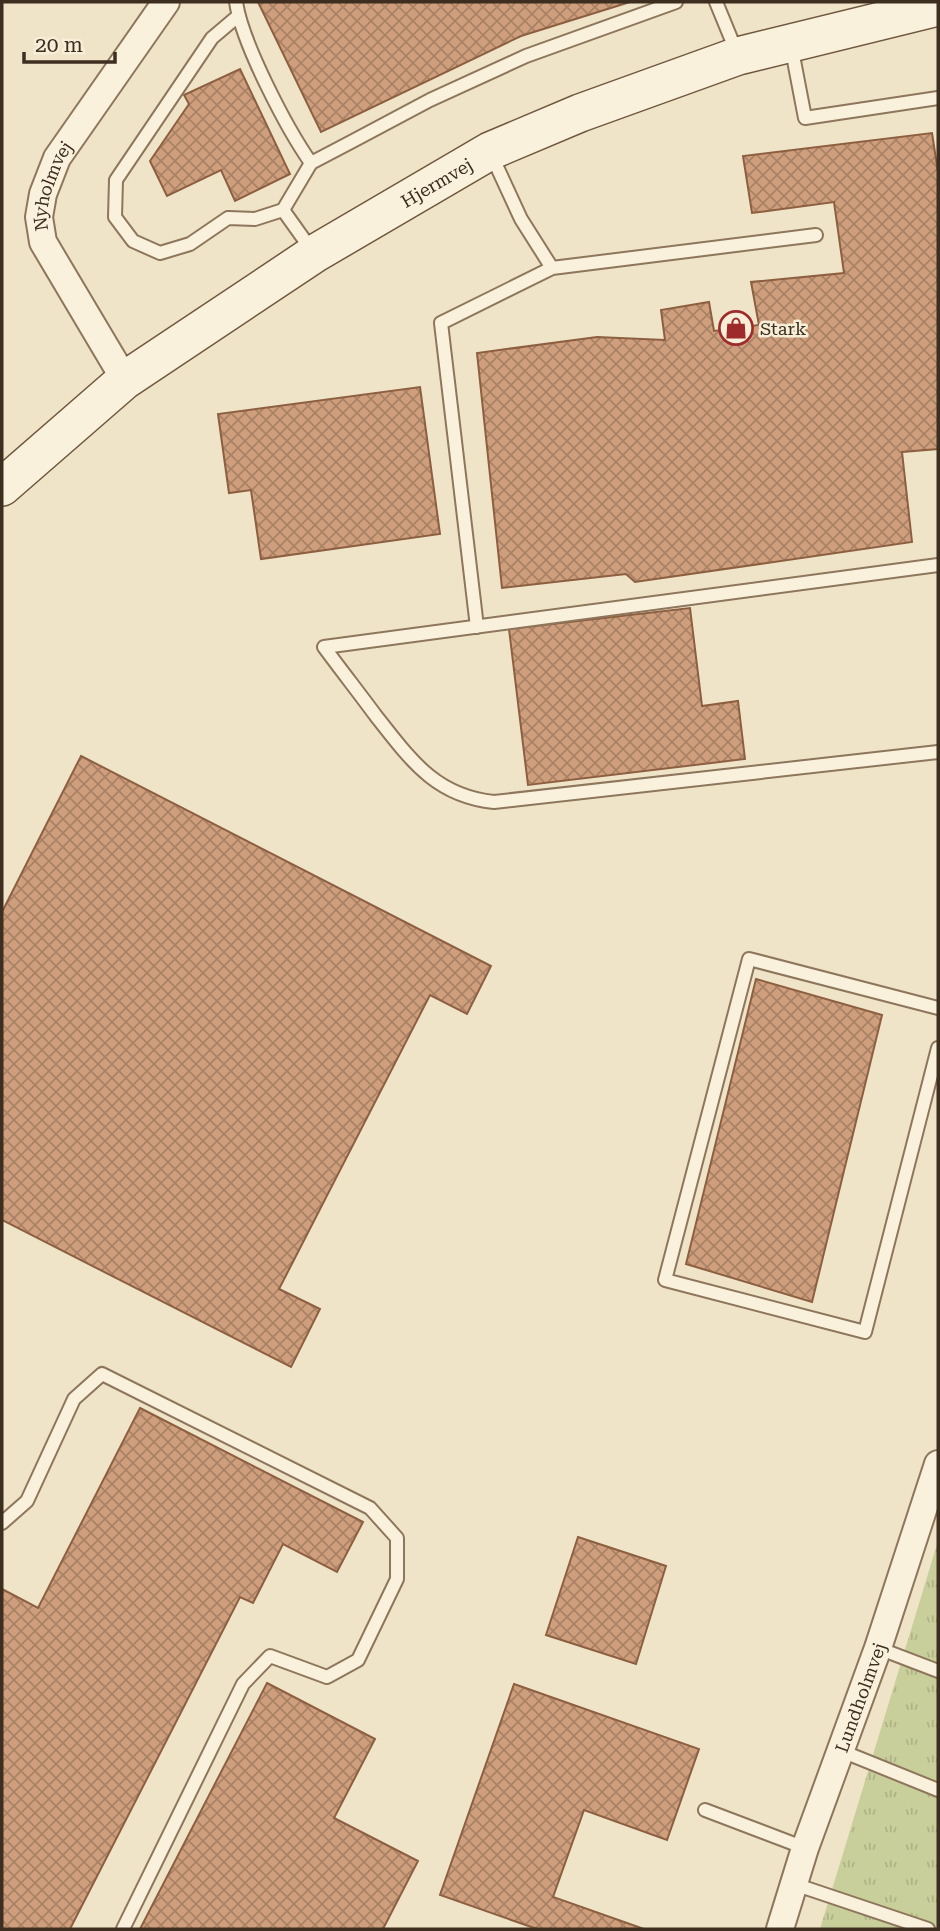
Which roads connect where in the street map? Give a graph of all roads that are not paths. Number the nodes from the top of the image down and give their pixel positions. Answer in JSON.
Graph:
{"nodes":[{"id":1,"x":166,"y":2,"type":"edge"},
{"id":2,"x":236,"y":2,"type":"edge"},
{"id":3,"x":676,"y":2,"type":"edge"},
{"id":4,"x":716,"y":2,"type":"edge"},
{"id":5,"x":938,"y":7,"type":"edge"},
{"id":6,"x":239,"y":16,"type":"junction"},
{"id":7,"x":790,"y":43,"type":"junction"},
{"id":8,"x":738,"y":55,"type":"junction"},
{"id":9,"x":938,"y":98,"type":"edge"},
{"id":10,"x":490,"y":151,"type":"junction"},
{"id":11,"x":311,"y":163,"type":"junction"},
{"id":12,"x":283,"y":210,"type":"junction"},
{"id":13,"x":816,"y":234,"type":"dead end"},
{"id":14,"x":314,"y":254,"type":"junction"},
{"id":15,"x":552,"y":268,"type":"junction"},
{"id":16,"x":125,"y":380,"type":"junction"},
{"id":17,"x":2,"y":487,"type":"edge"},
{"id":18,"x":938,"y":565,"type":"edge"},
{"id":19,"x":478,"y":627,"type":"junction"},
{"id":20,"x":938,"y":752,"type":"edge"},
{"id":21,"x":938,"y":1009,"type":"edge"},
{"id":22,"x":938,"y":1048,"type":"edge"},
{"id":23,"x":938,"y":1464,"type":"edge"},
{"id":24,"x":2,"y":1523,"type":"edge"},
{"id":25,"x":878,"y":1648,"type":"junction"},
{"id":26,"x":938,"y":1671,"type":"edge"},
{"id":27,"x":839,"y":1750,"type":"junction"},
{"id":28,"x":938,"y":1790,"type":"edge"},
{"id":29,"x":705,"y":1810,"type":"dead end"},
{"id":30,"x":805,"y":1848,"type":"junction"},
{"id":31,"x":794,"y":1884,"type":"junction"},
{"id":32,"x":123,"y":1929,"type":"edge"},
{"id":33,"x":780,"y":1929,"type":"edge"},
{"id":34,"x":928,"y":1929,"type":"edge"}],
"edges":[{"from":1,"to":16,"type":"street","name":"Nyholmvej"},
{"from":2,"to":6,"type":"lane"},
{"from":3,"to":11,"type":"lane"},
{"from":4,"to":8,"type":"lane"},
{"from":5,"to":7,"type":"street","name":"Hjermvej"},
{"from":6,"to":11,"type":"lane"},
{"from":6,"to":12,"type":"lane"},
{"from":7,"to":8,"type":"street","name":"Hjermvej"},
{"from":7,"to":9,"type":"lane"},
{"from":8,"to":10,"type":"street","name":"Hjermvej"},
{"from":10,"to":14,"type":"street","name":"Hjermvej"},
{"from":10,"to":15,"type":"lane"},
{"from":11,"to":12,"type":"lane"},
{"from":12,"to":14,"type":"lane"},
{"from":13,"to":15,"type":"lane"},
{"from":14,"to":16,"type":"street","name":"Hjermvej"},
{"from":15,"to":19,"type":"lane"},
{"from":16,"to":17,"type":"street","name":"Hjermvej"},
{"from":18,"to":19,"type":"lane"},
{"from":19,"to":20,"type":"lane"},
{"from":21,"to":22,"type":"lane"},
{"from":23,"to":25,"type":"street","name":"Lundholmvej"},
{"from":24,"to":32,"type":"lane"},
{"from":25,"to":26,"type":"lane"},
{"from":25,"to":27,"type":"street","name":"Lundholmvej"},
{"from":27,"to":28,"type":"lane"},
{"from":27,"to":30,"type":"street","name":"Lundholmvej"},
{"from":29,"to":30,"type":"lane"},
{"from":30,"to":31,"type":"street","name":"Lundholmvej"},
{"from":31,"to":33,"type":"street","name":"Lundholmvej"},
{"from":31,"to":34,"type":"lane"}]}
